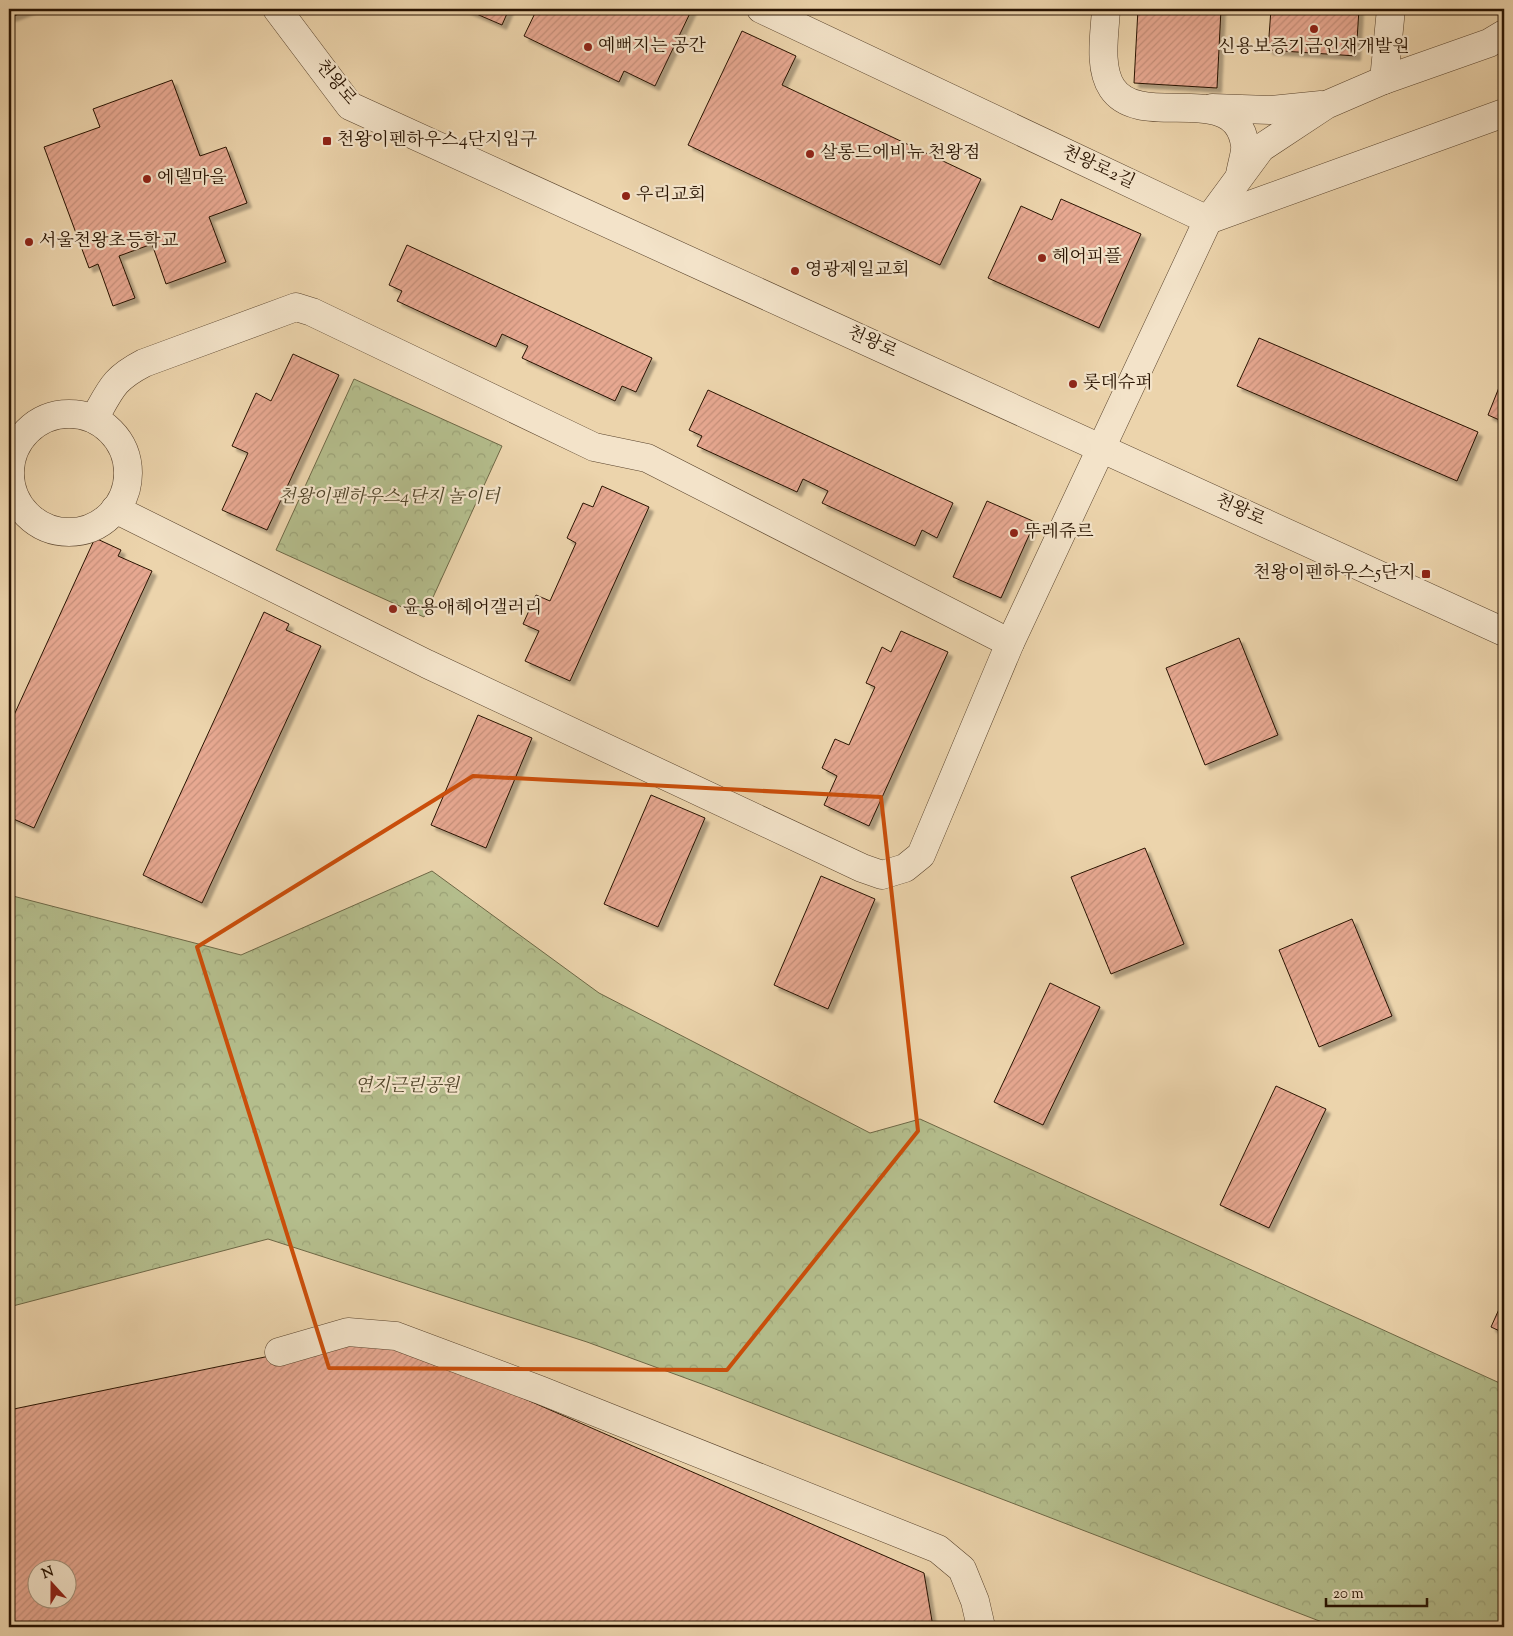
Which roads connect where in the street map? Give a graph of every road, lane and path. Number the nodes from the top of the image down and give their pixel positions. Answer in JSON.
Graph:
{"nodes":[{"id":1,"x":277,"y":9,"type":"edge"},
{"id":2,"x":761,"y":9,"type":"edge"},
{"id":3,"x":1106,"y":9,"type":"edge"},
{"id":4,"x":1392,"y":9,"type":"edge"},
{"id":5,"x":1504,"y":34,"type":"edge"},
{"id":6,"x":1384,"y":80,"type":"junction"},
{"id":7,"x":1326,"y":105,"type":"junction"},
{"id":8,"x":1205,"y":108,"type":"junction"},
{"id":9,"x":1504,"y":113,"type":"edge"},
{"id":10,"x":1240,"y":176,"type":"junction"},
{"id":11,"x":1208,"y":220,"type":"junction"},
{"id":12,"x":94,"y":420,"type":"junction"},
{"id":13,"x":1102,"y":448,"type":"junction"},
{"id":14,"x":115,"y":509,"type":"junction"},
{"id":15,"x":1504,"y":632,"type":"edge"},
{"id":16,"x":1010,"y":643,"type":"junction"},
{"id":17,"x":279,"y":1352,"type":"dead end"},
{"id":18,"x":982,"y":1627,"type":"edge"}],
"edges":[{"from":1,"to":13,"type":"street","name":"천왕로"},
{"from":2,"to":11,"type":"street","name":"천왕로2길"},
{"from":3,"to":8,"type":"street"},
{"from":4,"to":6,"type":"street"},
{"from":5,"to":6,"type":"street"},
{"from":6,"to":7,"type":"street"},
{"from":7,"to":8,"type":"street"},
{"from":7,"to":10,"type":"street"},
{"from":8,"to":10,"type":"street"},
{"from":9,"to":11,"type":"street"},
{"from":10,"to":11,"type":"street"},
{"from":11,"to":13,"type":"street"},
{"from":12,"to":14,"type":"street"},
{"from":12,"to":14,"type":"street"},
{"from":12,"to":16,"type":"street"},
{"from":13,"to":15,"type":"street","name":"천왕로"},
{"from":13,"to":16,"type":"street"},
{"from":14,"to":16,"type":"street"},
{"from":17,"to":18,"type":"street"}]}
